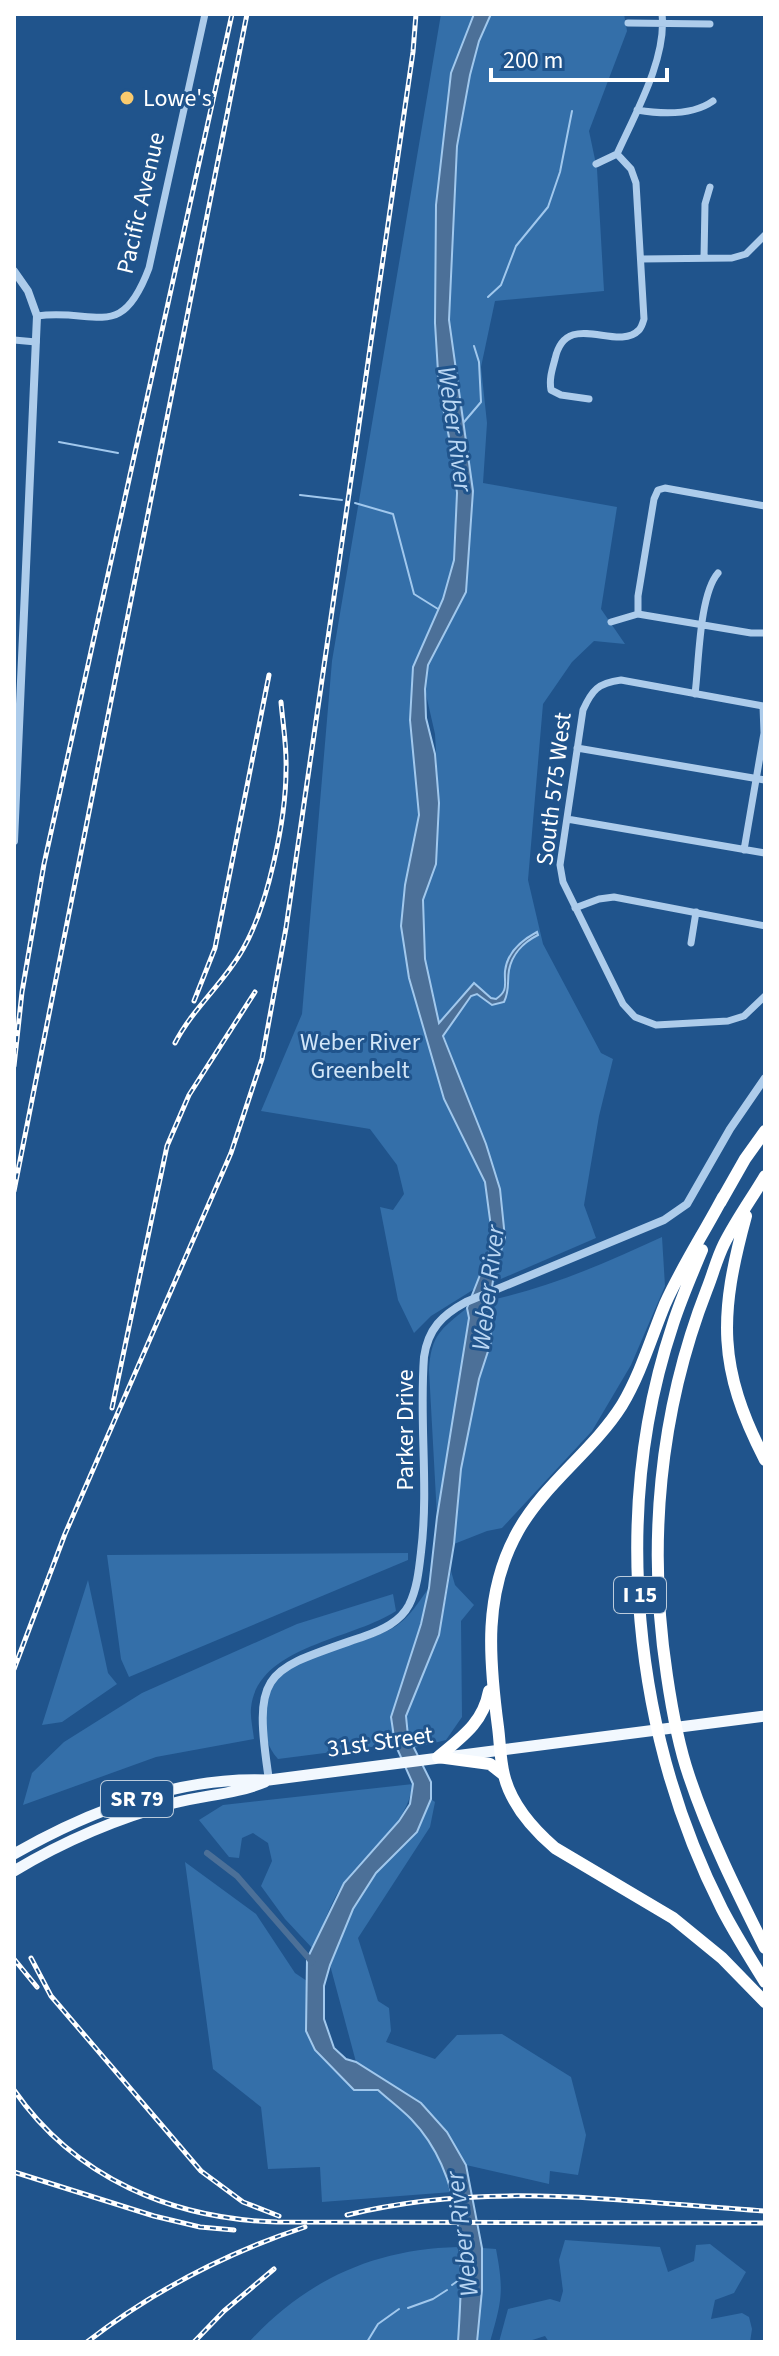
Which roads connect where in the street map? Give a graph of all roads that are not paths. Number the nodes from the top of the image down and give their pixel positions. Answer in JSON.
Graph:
{"nodes":[{"id":1,"x":205,"y":14,"type":"edge"},
{"id":2,"x":662,"y":14,"type":"edge"},
{"id":3,"x":628,"y":23,"type":"dead end"},
{"id":4,"x":663,"y":24,"type":"junction"},
{"id":5,"x":710,"y":24,"type":"dead end"},
{"id":6,"x":713,"y":101,"type":"dead end"},
{"id":7,"x":637,"y":110,"type":"junction"},
{"id":8,"x":617,"y":154,"type":"junction"},
{"id":9,"x":596,"y":164,"type":"dead end"},
{"id":10,"x":710,"y":187,"type":"dead end"},
{"id":11,"x":765,"y":235,"type":"edge"},
{"id":12,"x":704,"y":258,"type":"junction"},
{"id":13,"x":641,"y":259,"type":"junction"},
{"id":14,"x":14,"y":271,"type":"edge"},
{"id":15,"x":37,"y":316,"type":"junction"},
{"id":16,"x":14,"y":340,"type":"edge"},
{"id":17,"x":36,"y":342,"type":"junction"},
{"id":18,"x":589,"y":399,"type":"dead end"},
{"id":19,"x":765,"y":506,"type":"edge"},
{"id":20,"x":718,"y":573,"type":"dead end"},
{"id":21,"x":638,"y":614,"type":"junction"},
{"id":22,"x":611,"y":622,"type":"dead end"},
{"id":23,"x":703,"y":624,"type":"junction"},
{"id":24,"x":765,"y":633,"type":"edge"},
{"id":25,"x":695,"y":694,"type":"junction"},
{"id":26,"x":763,"y":706,"type":"edge"},
{"id":27,"x":577,"y":748,"type":"junction"},
{"id":28,"x":760,"y":780,"type":"edge"},
{"id":29,"x":567,"y":819,"type":"junction"},
{"id":30,"x":14,"y":841,"type":"edge"},
{"id":31,"x":744,"y":850,"type":"junction"},
{"id":32,"x":765,"y":853,"type":"edge"},
{"id":33,"x":575,"y":908,"type":"junction"},
{"id":34,"x":696,"y":912,"type":"junction"},
{"id":35,"x":765,"y":926,"type":"edge"},
{"id":36,"x":691,"y":943,"type":"dead end"},
{"id":37,"x":765,"y":996,"type":"edge"},
{"id":38,"x":765,"y":1078,"type":"edge"},
{"id":39,"x":765,"y":1131,"type":"edge"},
{"id":40,"x":765,"y":1176,"type":"edge"},
{"id":41,"x":723,"y":1197,"type":"junction"},
{"id":42,"x":750,"y":1201,"type":"junction"},
{"id":43,"x":765,"y":1460,"type":"edge"},
{"id":44,"x":491,"y":1680,"type":"junction"},
{"id":45,"x":765,"y":1716,"type":"edge"},
{"id":46,"x":501,"y":1749,"type":"junction"},
{"id":47,"x":438,"y":1757,"type":"junction"},
{"id":48,"x":504,"y":1775,"type":"junction"},
{"id":49,"x":269,"y":1780,"type":"junction"},
{"id":50,"x":14,"y":1854,"type":"edge"},
{"id":51,"x":14,"y":1871,"type":"edge"},
{"id":52,"x":765,"y":1948,"type":"edge"},
{"id":53,"x":765,"y":1982,"type":"edge"},
{"id":54,"x":765,"y":2002,"type":"edge"}],
"edges":[{"from":1,"to":15,"type":"street","name":"Pacific Avenue"},
{"from":2,"to":4,"type":"street"},
{"from":3,"to":4,"type":"street"},
{"from":4,"to":5,"type":"street"},
{"from":4,"to":7,"type":"street"},
{"from":6,"to":7,"type":"street"},
{"from":7,"to":8,"type":"street"},
{"from":8,"to":9,"type":"street"},
{"from":8,"to":13,"type":"street"},
{"from":10,"to":12,"type":"street"},
{"from":11,"to":12,"type":"street"},
{"from":12,"to":13,"type":"street"},
{"from":13,"to":18,"type":"street"},
{"from":14,"to":15,"type":"street"},
{"from":15,"to":17,"type":"street"},
{"from":16,"to":17,"type":"street"},
{"from":17,"to":30,"type":"street"},
{"from":19,"to":21,"type":"street"},
{"from":20,"to":23,"type":"street"},
{"from":21,"to":22,"type":"street"},
{"from":21,"to":23,"type":"street"},
{"from":23,"to":24,"type":"street"},
{"from":23,"to":25,"type":"street"},
{"from":25,"to":26,"type":"street"},
{"from":25,"to":27,"type":"street","name":"South 575 West"},
{"from":26,"to":28,"type":"street"},
{"from":27,"to":28,"type":"street"},
{"from":27,"to":29,"type":"street","name":"South 575 West"},
{"from":28,"to":31,"type":"street"},
{"from":29,"to":31,"type":"street"},
{"from":29,"to":33,"type":"street","name":"South 575 West"},
{"from":31,"to":32,"type":"street"},
{"from":33,"to":34,"type":"street"},
{"from":33,"to":37,"type":"street","name":"South 575 West"},
{"from":34,"to":35,"type":"street"},
{"from":34,"to":36,"type":"street"},
{"from":38,"to":49,"type":"street","name":"Parker Drive"},
{"from":39,"to":41,"type":"highway","number":"I 15"},
{"from":40,"to":42,"type":"highway","number":"I 15"},
{"from":41,"to":44,"type":"highway"},
{"from":41,"to":53,"type":"highway","number":"I 15"},
{"from":42,"to":43,"type":"highway"},
{"from":42,"to":52,"type":"highway","number":"I 15"},
{"from":44,"to":46,"type":"highway"},
{"from":44,"to":47,"type":"highway"},
{"from":45,"to":46,"type":"main road","name":"31st Street","number":"SR 79"},
{"from":46,"to":47,"type":"main road","name":"31st Street","number":"SR 79"},
{"from":46,"to":48,"type":"highway"},
{"from":47,"to":48,"type":"highway"},
{"from":47,"to":49,"type":"main road","name":"31st Street","number":"SR 79"},
{"from":48,"to":54,"type":"highway"},
{"from":49,"to":50,"type":"main road","name":"31st Street","number":"SR 79"},
{"from":49,"to":51,"type":"main road","number":"SR 79"}]}
